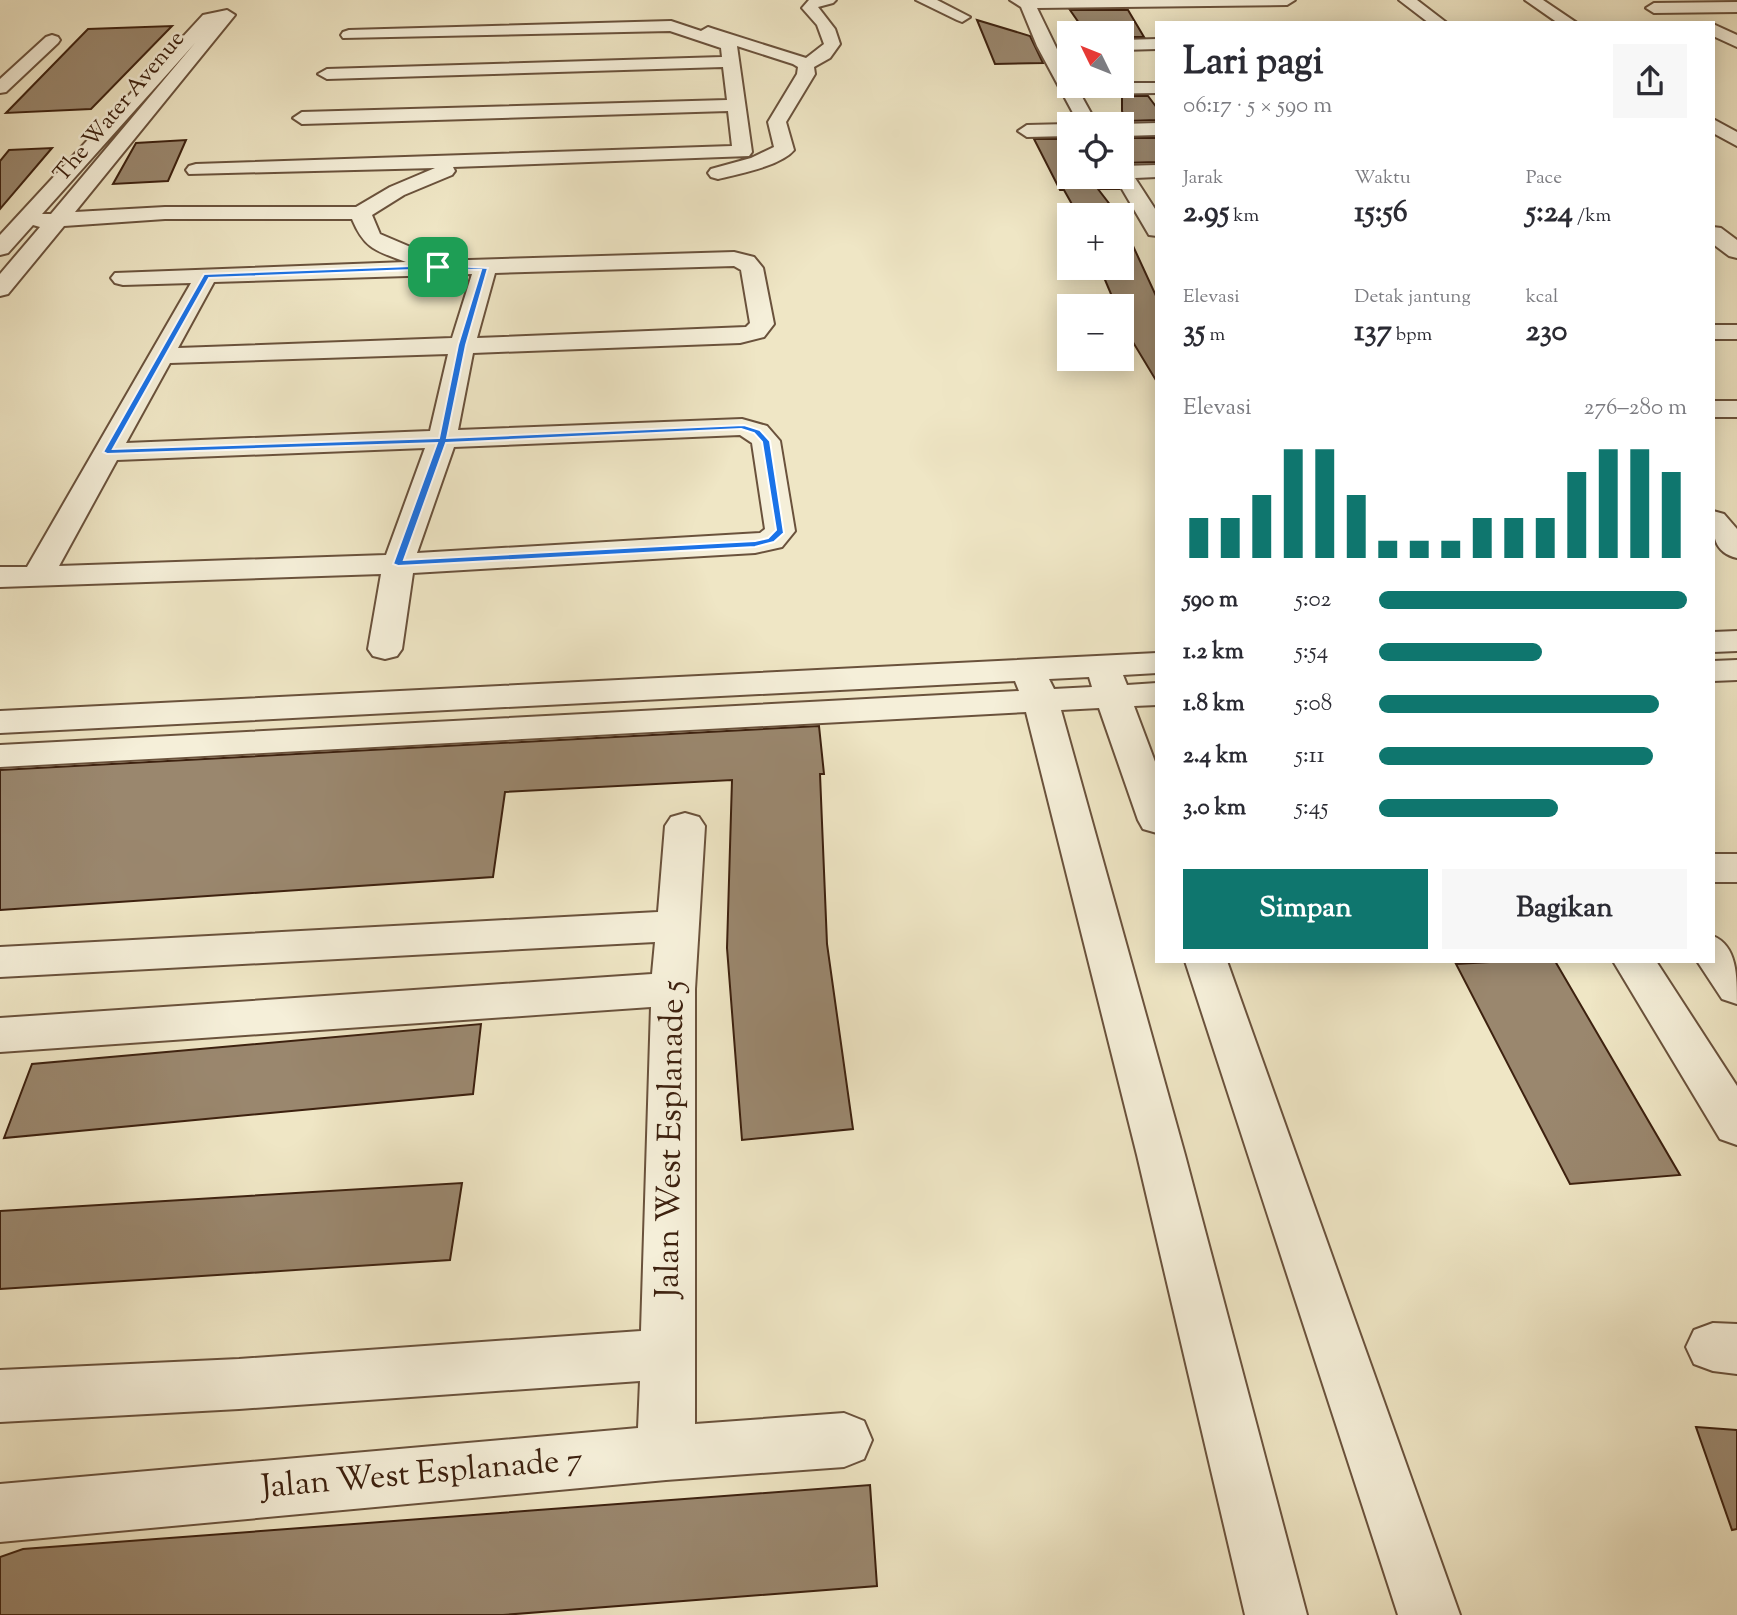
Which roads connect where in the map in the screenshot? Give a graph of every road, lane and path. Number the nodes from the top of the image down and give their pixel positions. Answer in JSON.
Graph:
{"nodes":[{"id":1,"x":828,"y":0,"type":"edge"},
{"id":2,"x":925,"y":0,"type":"edge"},
{"id":3,"x":1287,"y":0,"type":"edge"},
{"id":4,"x":1407,"y":0,"type":"edge"},
{"id":5,"x":1515,"y":0,"type":"edge"},
{"id":6,"x":1533,"y":0,"type":"edge"},
{"id":7,"x":1639,"y":0,"type":"edge"},
{"id":8,"x":1022,"y":2,"type":"edge"},
{"id":9,"x":664,"y":6,"type":"dead end"},
{"id":10,"x":1737,"y":7,"type":"edge"},
{"id":11,"x":1654,"y":8,"type":"junction"},
{"id":12,"x":362,"y":11,"type":"dead end"},
{"id":13,"x":962,"y":17,"type":"dead end"},
{"id":14,"x":1436,"y":21,"type":"edge"},
{"id":15,"x":1546,"y":21,"type":"edge"},
{"id":16,"x":1566,"y":21,"type":"edge"},
{"id":17,"x":1676,"y":21,"type":"edge"},
{"id":18,"x":1134,"y":34,"type":"edge"},
{"id":19,"x":1155,"y":34,"type":"edge"},
{"id":20,"x":349,"y":35,"type":"junction"},
{"id":21,"x":52,"y":40,"type":"dead end"},
{"id":22,"x":1043,"y":41,"type":"junction"},
{"id":23,"x":1057,"y":41,"type":"edge"},
{"id":24,"x":1155,"y":44,"type":"edge"},
{"id":25,"x":1134,"y":45,"type":"edge"},
{"id":26,"x":535,"y":49,"type":"junction"},
{"id":27,"x":731,"y":62,"type":"junction"},
{"id":28,"x":806,"y":65,"type":"junction"},
{"id":29,"x":1134,"y":80,"type":"edge"},
{"id":30,"x":1155,"y":80,"type":"edge"},
{"id":31,"x":321,"y":85,"type":"junction"},
{"id":32,"x":0,"y":88,"type":"edge"},
{"id":33,"x":1134,"y":88,"type":"edge"},
{"id":34,"x":1155,"y":88,"type":"edge"},
{"id":35,"x":736,"y":105,"type":"junction"},
{"id":36,"x":1081,"y":112,"type":"edge"},
{"id":37,"x":1715,"y":112,"type":"edge"},
{"id":38,"x":302,"y":118,"type":"junction"},
{"id":39,"x":517,"y":124,"type":"junction"},
{"id":40,"x":1737,"y":125,"type":"edge"},
{"id":41,"x":1715,"y":126,"type":"edge"},
{"id":42,"x":1155,"y":129,"type":"edge"},
{"id":43,"x":1134,"y":130,"type":"edge"},
{"id":44,"x":1027,"y":131,"type":"dead end"},
{"id":45,"x":1057,"y":131,"type":"edge"},
{"id":46,"x":1737,"y":140,"type":"edge"},
{"id":47,"x":508,"y":160,"type":"junction"},
{"id":48,"x":473,"y":161,"type":"junction"},
{"id":49,"x":275,"y":168,"type":"junction"},
{"id":50,"x":195,"y":170,"type":"dead end"},
{"id":51,"x":1155,"y":171,"type":"edge"},
{"id":52,"x":1134,"y":172,"type":"edge"},
{"id":53,"x":716,"y":174,"type":"dead end"},
{"id":54,"x":1133,"y":189,"type":"edge"},
{"id":55,"x":360,"y":214,"type":"junction"},
{"id":56,"x":1154,"y":221,"type":"edge"},
{"id":57,"x":52,"y":227,"type":"junction"},
{"id":58,"x":7,"y":232,"type":"edge"},
{"id":59,"x":1715,"y":234,"type":"edge"},
{"id":60,"x":1737,"y":251,"type":"edge"},
{"id":61,"x":1737,"y":262,"type":"edge"},
{"id":62,"x":1715,"y":263,"type":"edge"},
{"id":63,"x":438,"y":267,"type":"junction"},
{"id":64,"x":485,"y":268,"type":"junction"},
{"id":65,"x":206,"y":276,"type":"junction"},
{"id":66,"x":123,"y":278,"type":"dead end"},
{"id":67,"x":0,"y":289,"type":"edge"},
{"id":68,"x":1737,"y":331,"type":"edge"},
{"id":69,"x":1715,"y":332,"type":"edge"},
{"id":70,"x":462,"y":345,"type":"junction"},
{"id":71,"x":163,"y":356,"type":"junction"},
{"id":72,"x":1715,"y":409,"type":"edge"},
{"id":73,"x":1737,"y":409,"type":"edge"},
{"id":74,"x":442,"y":440,"type":"junction"},
{"id":75,"x":107,"y":452,"type":"junction"},
{"id":76,"x":1737,"y":510,"type":"edge"},
{"id":77,"x":1715,"y":511,"type":"edge"},
{"id":78,"x":1715,"y":522,"type":"edge"},
{"id":79,"x":1737,"y":549,"type":"edge"},
{"id":80,"x":398,"y":564,"type":"junction"},
{"id":81,"x":38,"y":575,"type":"junction"},
{"id":82,"x":0,"y":577,"type":"edge"},
{"id":83,"x":1737,"y":641,"type":"edge"},
{"id":84,"x":1715,"y":642,"type":"edge"},
{"id":85,"x":385,"y":649,"type":"dead end"},
{"id":86,"x":1155,"y":664,"type":"edge"},
{"id":87,"x":1737,"y":670,"type":"edge"},
{"id":88,"x":1715,"y":671,"type":"edge"},
{"id":89,"x":1107,"y":680,"type":"junction"},
{"id":90,"x":1034,"y":685,"type":"junction"},
{"id":91,"x":1155,"y":693,"type":"edge"},
{"id":92,"x":0,"y":722,"type":"edge"},
{"id":93,"x":0,"y":756,"type":"edge"},
{"id":94,"x":1155,"y":814,"type":"edge"},
{"id":95,"x":685,"y":826,"type":"dead end"},
{"id":96,"x":1737,"y":867,"type":"edge"},
{"id":97,"x":1715,"y":868,"type":"edge"},
{"id":98,"x":679,"y":926,"type":"junction"},
{"id":99,"x":1715,"y":954,"type":"edge"},
{"id":100,"x":0,"y":962,"type":"edge"},
{"id":101,"x":1207,"y":963,"type":"edge"},
{"id":102,"x":1635,"y":963,"type":"edge"},
{"id":103,"x":1737,"y":988,"type":"edge"},
{"id":104,"x":673,"y":989,"type":"junction"},
{"id":105,"x":0,"y":1035,"type":"edge"},
{"id":106,"x":1737,"y":1126,"type":"edge"},
{"id":107,"x":668,"y":1354,"type":"junction"},
{"id":108,"x":0,"y":1396,"type":"edge"},
{"id":109,"x":845,"y":1440,"type":"dead end"},
{"id":110,"x":666,"y":1453,"type":"junction"},
{"id":111,"x":0,"y":1513,"type":"edge"},
{"id":112,"x":1276,"y":1615,"type":"edge"},
{"id":113,"x":1429,"y":1615,"type":"edge"}],
"edges":[{"from":1,"to":28,"type":"street"},
{"from":2,"to":13,"type":"street"},
{"from":3,"to":8,"type":"street"},
{"from":4,"to":14,"type":"street"},
{"from":5,"to":15,"type":"street"},
{"from":6,"to":16,"type":"street"},
{"from":7,"to":11,"type":"street"},
{"from":8,"to":22,"type":"street"},
{"from":9,"to":28,"type":"street"},
{"from":10,"to":11,"type":"street"},
{"from":11,"to":17,"type":"street"},
{"from":12,"to":20,"type":"street"},
{"from":18,"to":19,"type":"street"},
{"from":20,"to":26,"type":"street"},
{"from":20,"to":31,"type":"street"},
{"from":21,"to":32,"type":"street"},
{"from":22,"to":23,"type":"street"},
{"from":22,"to":36,"type":"street"},
{"from":24,"to":25,"type":"street"},
{"from":26,"to":27,"type":"street"},
{"from":26,"to":27,"type":"street"},
{"from":26,"to":31,"type":"street"},
{"from":26,"to":39,"type":"street"},
{"from":27,"to":35,"type":"street"},
{"from":28,"to":53,"type":"street"},
{"from":29,"to":30,"type":"street"},
{"from":31,"to":38,"type":"street"},
{"from":33,"to":34,"type":"street"},
{"from":35,"to":39,"type":"street"},
{"from":35,"to":47,"type":"street"},
{"from":37,"to":40,"type":"street"},
{"from":38,"to":39,"type":"street"},
{"from":38,"to":49,"type":"street"},
{"from":39,"to":47,"type":"street"},
{"from":41,"to":46,"type":"street"},
{"from":42,"to":43,"type":"street"},
{"from":44,"to":45,"type":"street"},
{"from":47,"to":48,"type":"street"},
{"from":48,"to":49,"type":"street"},
{"from":48,"to":55,"type":"street"},
{"from":49,"to":50,"type":"street"},
{"from":51,"to":52,"type":"street"},
{"from":54,"to":56,"type":"street"},
{"from":55,"to":57,"type":"street"},
{"from":55,"to":63,"type":"street"},
{"from":57,"to":58,"type":"street"},
{"from":57,"to":58,"type":"street","name":"The Water Avenue"},
{"from":57,"to":67,"type":"street","name":"The Water Avenue"},
{"from":59,"to":60,"type":"street"},
{"from":61,"to":62,"type":"street"},
{"from":63,"to":64,"type":"street"},
{"from":63,"to":65,"type":"street"},
{"from":64,"to":70,"type":"street"},
{"from":64,"to":70,"type":"street"},
{"from":65,"to":66,"type":"street"},
{"from":65,"to":71,"type":"street"},
{"from":68,"to":69,"type":"street"},
{"from":70,"to":71,"type":"street"},
{"from":70,"to":74,"type":"street"},
{"from":71,"to":75,"type":"street"},
{"from":72,"to":73,"type":"street"},
{"from":74,"to":75,"type":"street"},
{"from":74,"to":80,"type":"street"},
{"from":74,"to":80,"type":"street"},
{"from":75,"to":81,"type":"street"},
{"from":76,"to":77,"type":"street"},
{"from":78,"to":79,"type":"street"},
{"from":80,"to":81,"type":"street"},
{"from":80,"to":85,"type":"street"},
{"from":81,"to":82,"type":"street"},
{"from":83,"to":84,"type":"street"},
{"from":86,"to":89,"type":"street"},
{"from":87,"to":88,"type":"street"},
{"from":89,"to":90,"type":"street"},
{"from":89,"to":91,"type":"street"},
{"from":89,"to":94,"type":"street"},
{"from":90,"to":92,"type":"street"},
{"from":90,"to":93,"type":"street"},
{"from":90,"to":112,"type":"street"},
{"from":95,"to":98,"type":"street","name":"Jalan West Esplanade 5"},
{"from":96,"to":97,"type":"street"},
{"from":98,"to":100,"type":"street"},
{"from":98,"to":104,"type":"street","name":"Jalan West Esplanade 5"},
{"from":99,"to":103,"type":"street"},
{"from":101,"to":113,"type":"street"},
{"from":102,"to":106,"type":"street"},
{"from":104,"to":105,"type":"street"},
{"from":104,"to":107,"type":"street","name":"Jalan West Esplanade 5"},
{"from":107,"to":108,"type":"street"},
{"from":107,"to":110,"type":"street","name":"Jalan West Esplanade 5"},
{"from":109,"to":110,"type":"street","name":"Jalan West Esplanade 7"},
{"from":110,"to":111,"type":"street","name":"Jalan West Esplanade 7"}]}
